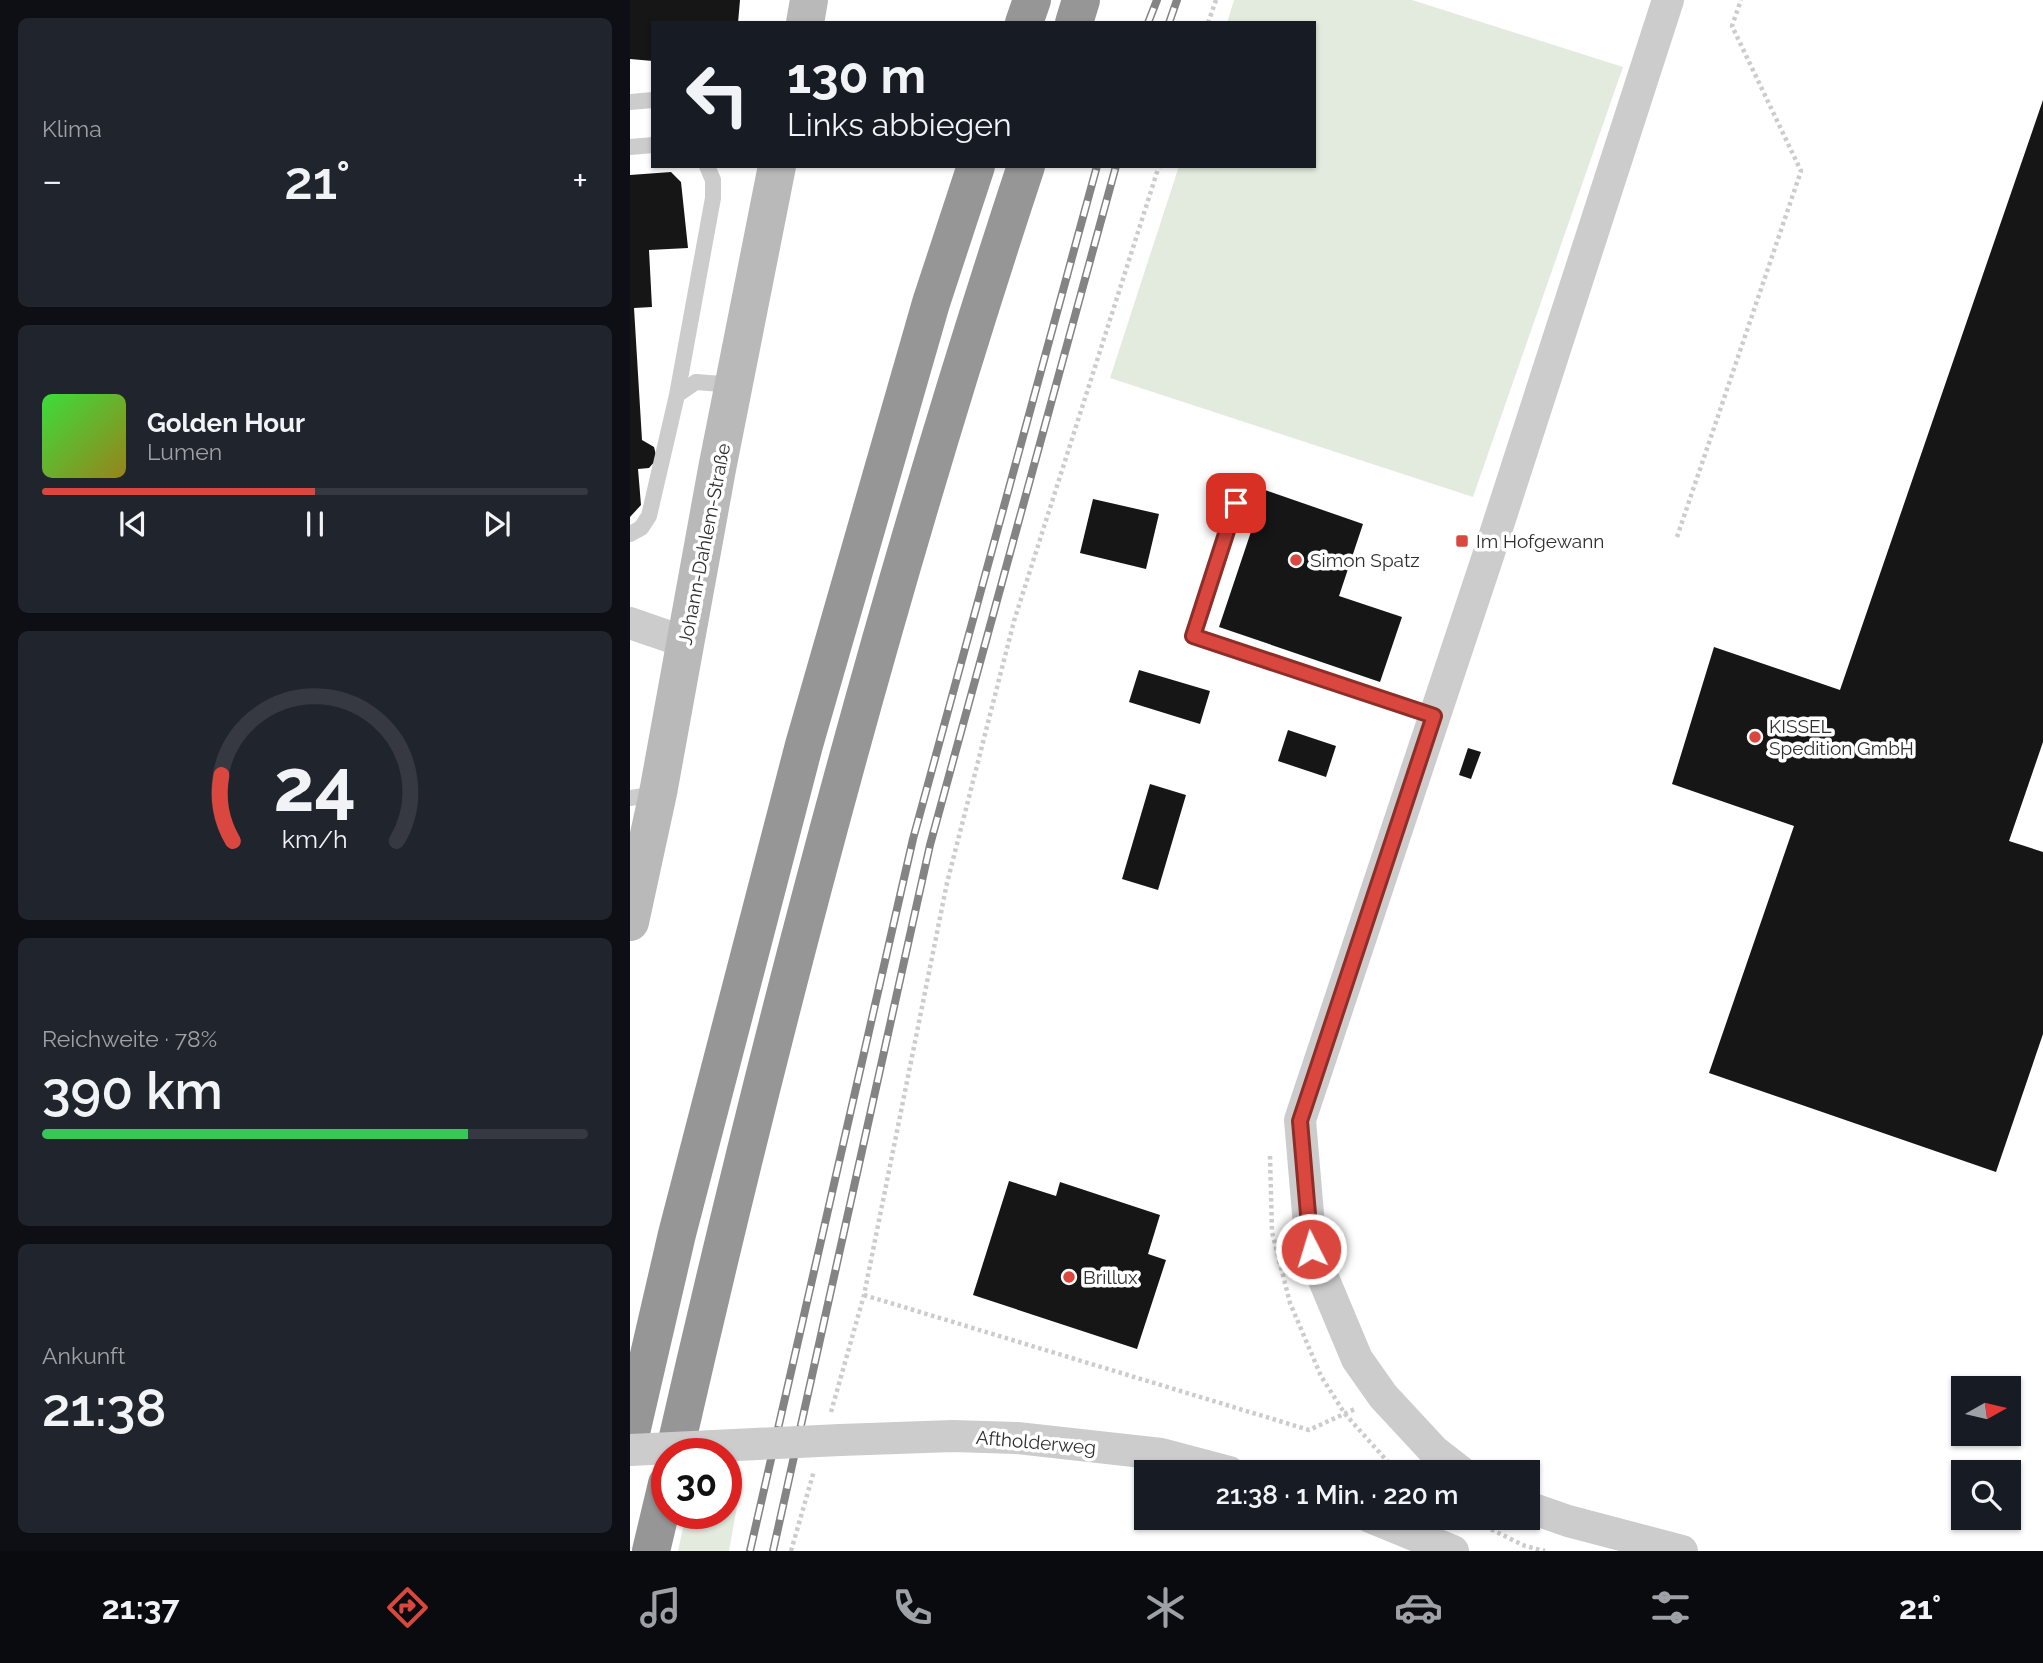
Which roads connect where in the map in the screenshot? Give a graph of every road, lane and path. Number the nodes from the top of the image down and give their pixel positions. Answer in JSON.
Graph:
{"nodes":[{"id":1,"x":809,"y":0,"type":"edge"},
{"id":2,"x":1032,"y":0,"type":"edge"},
{"id":3,"x":1081,"y":0,"type":"edge"},
{"id":4,"x":1216,"y":0,"type":"edge"},
{"id":5,"x":1668,"y":0,"type":"edge"},
{"id":6,"x":1741,"y":0,"type":"edge"},
{"id":7,"x":805,"y":21,"type":"edge"},
{"id":8,"x":1025,"y":21,"type":"edge"},
{"id":9,"x":1075,"y":21,"type":"edge"},
{"id":10,"x":1209,"y":21,"type":"edge"},
{"id":11,"x":651,"y":100,"type":"edge"},
{"id":12,"x":630,"y":102,"type":"edge"},
{"id":13,"x":651,"y":145,"type":"edge"},
{"id":14,"x":630,"y":147,"type":"edge"},
{"id":15,"x":708,"y":168,"type":"edge"},
{"id":16,"x":777,"y":168,"type":"edge"},
{"id":17,"x":975,"y":168,"type":"edge"},
{"id":18,"x":1025,"y":168,"type":"edge"},
{"id":19,"x":1158,"y":168,"type":"edge"},
{"id":20,"x":734,"y":385,"type":"junction"},
{"id":21,"x":677,"y":395,"type":"junction"},
{"id":22,"x":1236,"y":503,"type":"dead end"},
{"id":23,"x":630,"y":534,"type":"edge"},
{"id":24,"x":1677,"y":537,"type":"dead end"},
{"id":25,"x":630,"y":623,"type":"edge"},
{"id":26,"x":685,"y":642,"type":"junction"},
{"id":27,"x":1434,"y":716,"type":"junction"},
{"id":28,"x":644,"y":796,"type":"edge"},
{"id":29,"x":630,"y":922,"type":"edge"},
{"id":30,"x":1383,"y":1396,"type":"junction"},
{"id":31,"x":630,"y":1437,"type":"edge"},
{"id":32,"x":678,"y":1438,"type":"edge"},
{"id":33,"x":630,"y":1450,"type":"edge"},
{"id":34,"x":1184,"y":1460,"type":"edge"},
{"id":35,"x":1446,"y":1460,"type":"edge"},
{"id":36,"x":1540,"y":1510,"type":"edge"},
{"id":37,"x":656,"y":1529,"type":"edge"},
{"id":38,"x":1402,"y":1530,"type":"edge"},
{"id":39,"x":1492,"y":1530,"type":"edge"},
{"id":40,"x":651,"y":1551,"type":"edge"},
{"id":41,"x":1453,"y":1551,"type":"edge"},
{"id":42,"x":1545,"y":1551,"type":"edge"},
{"id":43,"x":1682,"y":1551,"type":"edge"}],
"edges":[{"from":1,"to":7,"type":"street"},
{"from":2,"to":8,"type":"highway"},
{"from":3,"to":9,"type":"highway"},
{"from":4,"to":10,"type":"path"},
{"from":5,"to":27,"type":"street"},
{"from":6,"to":24,"type":"path"},
{"from":11,"to":12,"type":"lane"},
{"from":13,"to":14,"type":"lane"},
{"from":15,"to":21,"type":"lane"},
{"from":16,"to":20,"type":"street","name":"Johann-Dahlem-Straße"},
{"from":17,"to":31,"type":"highway"},
{"from":18,"to":32,"type":"highway"},
{"from":19,"to":30,"type":"path"},
{"from":20,"to":21,"type":"lane"},
{"from":20,"to":26,"type":"street","name":"Johann-Dahlem-Straße"},
{"from":21,"to":23,"type":"lane"},
{"from":22,"to":27,"type":"lane"},
{"from":25,"to":26,"type":"street"},
{"from":26,"to":28,"type":"street","name":"Johann-Dahlem-Straße"},
{"from":27,"to":30,"type":"street"},
{"from":28,"to":29,"type":"street","name":"Johann-Dahlem-Straße"},
{"from":30,"to":35,"type":"street"},
{"from":33,"to":34,"type":"street","name":"Aftholderweg","bridge":true},
{"from":36,"to":43,"type":"street"},
{"from":37,"to":40,"type":"highway"},
{"from":38,"to":41,"type":"street"},
{"from":39,"to":42,"type":"path"}]}
